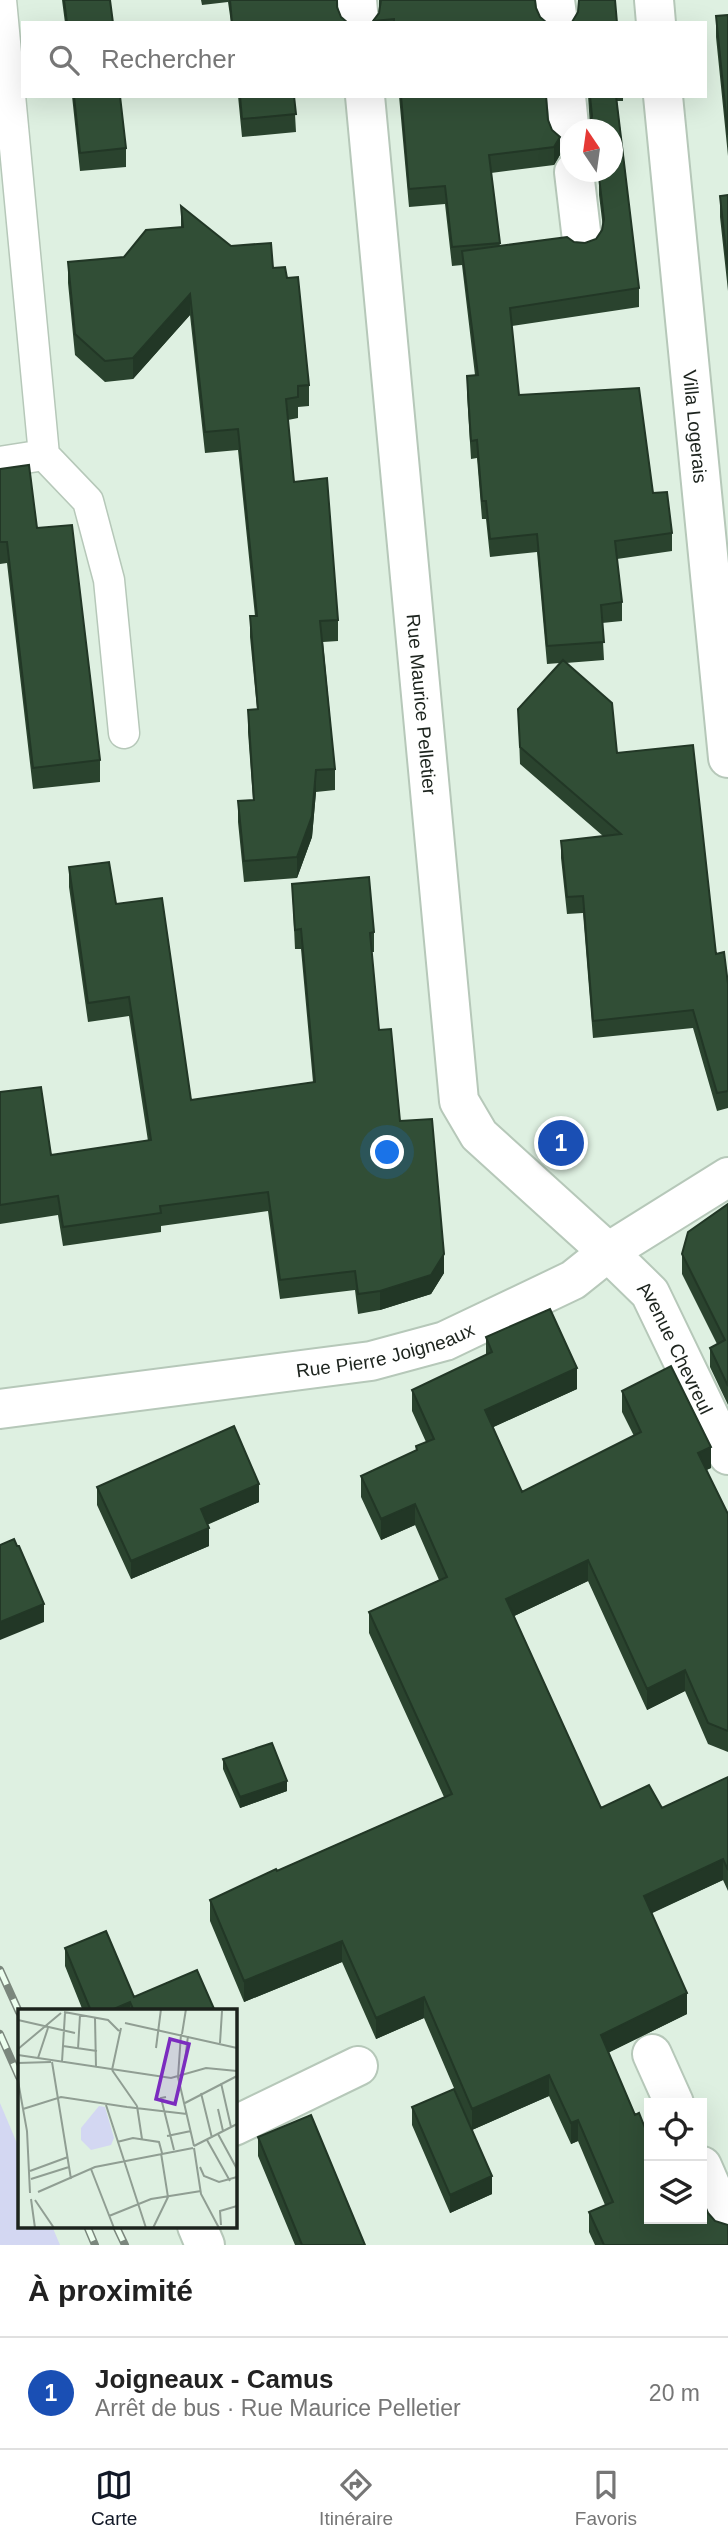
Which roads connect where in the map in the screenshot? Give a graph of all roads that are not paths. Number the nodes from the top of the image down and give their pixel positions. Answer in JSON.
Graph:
{"nodes":[{"id":1,"x":1,"y":0,"type":"edge"},
{"id":2,"x":357,"y":0,"type":"edge"},
{"id":3,"x":555,"y":0,"type":"edge"},
{"id":4,"x":654,"y":0,"type":"edge"},
{"id":5,"x":359,"y":21,"type":"edge"},
{"id":6,"x":558,"y":21,"type":"edge"},
{"id":7,"x":656,"y":21,"type":"edge"},
{"id":8,"x":365,"y":98,"type":"edge"},
{"id":9,"x":566,"y":98,"type":"edge"},
{"id":10,"x":663,"y":98,"type":"edge"},
{"id":11,"x":568,"y":119,"type":"edge"},
{"id":12,"x":576,"y":182,"type":"edge"},
{"id":13,"x":582,"y":240,"type":"edge"},
{"id":14,"x":44,"y":455,"type":"junction"},
{"id":15,"x":0,"y":463,"type":"edge"},
{"id":16,"x":124,"y":733,"type":"dead end"},
{"id":17,"x":728,"y":758,"type":"edge"},
{"id":18,"x":728,"y":1177,"type":"edge"},
{"id":19,"x":608,"y":1252,"type":"junction"},
{"id":20,"x":0,"y":1409,"type":"edge"},
{"id":21,"x":728,"y":1455,"type":"edge"},
{"id":22,"x":652,"y":2054,"type":"dead end"},
{"id":23,"x":358,"y":2066,"type":"dead end"},
{"id":24,"x":672,"y":2098,"type":"edge"},
{"id":25,"x":236,"y":2125,"type":"edge"},
{"id":26,"x":707,"y":2177,"type":"edge"},
{"id":27,"x":728,"y":2225,"type":"edge"},
{"id":28,"x":198,"y":2228,"type":"edge"},
{"id":29,"x":205,"y":2245,"type":"edge"}],
"edges":[{"from":1,"to":14,"type":"lane"},
{"from":2,"to":5,"type":"street"},
{"from":3,"to":6,"type":"street"},
{"from":4,"to":7,"type":"street"},
{"from":8,"to":19,"type":"street","name":"Rue Maurice Pelletier"},
{"from":9,"to":11,"type":"street"},
{"from":10,"to":17,"type":"street","name":"Villa Logerais"},
{"from":12,"to":13,"type":"street"},
{"from":14,"to":15,"type":"lane"},
{"from":14,"to":16,"type":"lane"},
{"from":18,"to":19,"type":"street","name":"Rue Pierre Joigneaux"},
{"from":19,"to":20,"type":"street","name":"Rue Pierre Joigneaux"},
{"from":19,"to":21,"type":"street","name":"Avenue Chevreul"},
{"from":22,"to":24,"type":"street"},
{"from":23,"to":25,"type":"street"},
{"from":26,"to":27,"type":"street"},
{"from":28,"to":29,"type":"street"}]}
